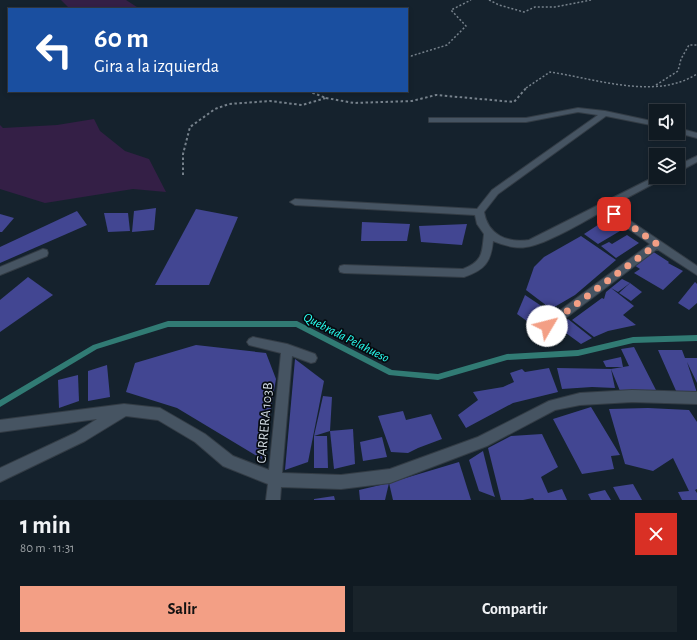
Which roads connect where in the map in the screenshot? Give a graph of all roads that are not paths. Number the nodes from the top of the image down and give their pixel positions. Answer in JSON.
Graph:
{"nodes":[{"id":1,"x":605,"y":113,"type":"junction"},
{"id":2,"x":432,"y":120,"type":"dead end"},
{"id":3,"x":649,"y":122,"type":"edge"},
{"id":4,"x":685,"y":132,"type":"edge"},
{"id":5,"x":697,"y":136,"type":"edge"},
{"id":6,"x":697,"y":159,"type":"edge"},
{"id":7,"x":685,"y":165,"type":"edge"},
{"id":8,"x":649,"y":184,"type":"edge"},
{"id":9,"x":295,"y":202,"type":"dead end"},
{"id":10,"x":603,"y":207,"type":"junction"},
{"id":11,"x":479,"y":212,"type":"junction"},
{"id":12,"x":488,"y":233,"type":"junction"},
{"id":13,"x":657,"y":244,"type":"junction"},
{"id":14,"x":43,"y":253,"type":"dead end"},
{"id":15,"x":694,"y":266,"type":"edge"},
{"id":16,"x":344,"y":269,"type":"dead end"},
{"id":17,"x":0,"y":271,"type":"edge"},
{"id":18,"x":547,"y":326,"type":"dead end"},
{"id":19,"x":253,"y":342,"type":"dead end"},
{"id":20,"x":287,"y":349,"type":"junction"},
{"id":21,"x":311,"y":358,"type":"dead end"},
{"id":22,"x":697,"y":398,"type":"edge"},
{"id":23,"x":124,"y":410,"type":"junction"},
{"id":24,"x":0,"y":426,"type":"edge"},
{"id":25,"x":0,"y":475,"type":"edge"},
{"id":26,"x":276,"y":480,"type":"junction"},
{"id":27,"x":273,"y":500,"type":"edge"}],
"edges":[{"from":1,"to":2,"type":"street"},
{"from":1,"to":3,"type":"street"},
{"from":1,"to":11,"type":"street"},
{"from":4,"to":5,"type":"street"},
{"from":6,"to":7,"type":"street"},
{"from":8,"to":10,"type":"street"},
{"from":9,"to":11,"type":"street"},
{"from":10,"to":12,"type":"street"},
{"from":10,"to":13,"type":"street"},
{"from":11,"to":12,"type":"street"},
{"from":12,"to":16,"type":"street"},
{"from":13,"to":15,"type":"street"},
{"from":13,"to":18,"type":"street"},
{"from":14,"to":17,"type":"street"},
{"from":19,"to":20,"type":"street"},
{"from":20,"to":21,"type":"street"},
{"from":20,"to":26,"type":"street","name":"CARRERA 103B"},
{"from":22,"to":26,"type":"street"},
{"from":23,"to":24,"type":"street"},
{"from":23,"to":25,"type":"street"},
{"from":23,"to":26,"type":"street"},
{"from":26,"to":27,"type":"street","name":"CARRERA 103B"}]}
